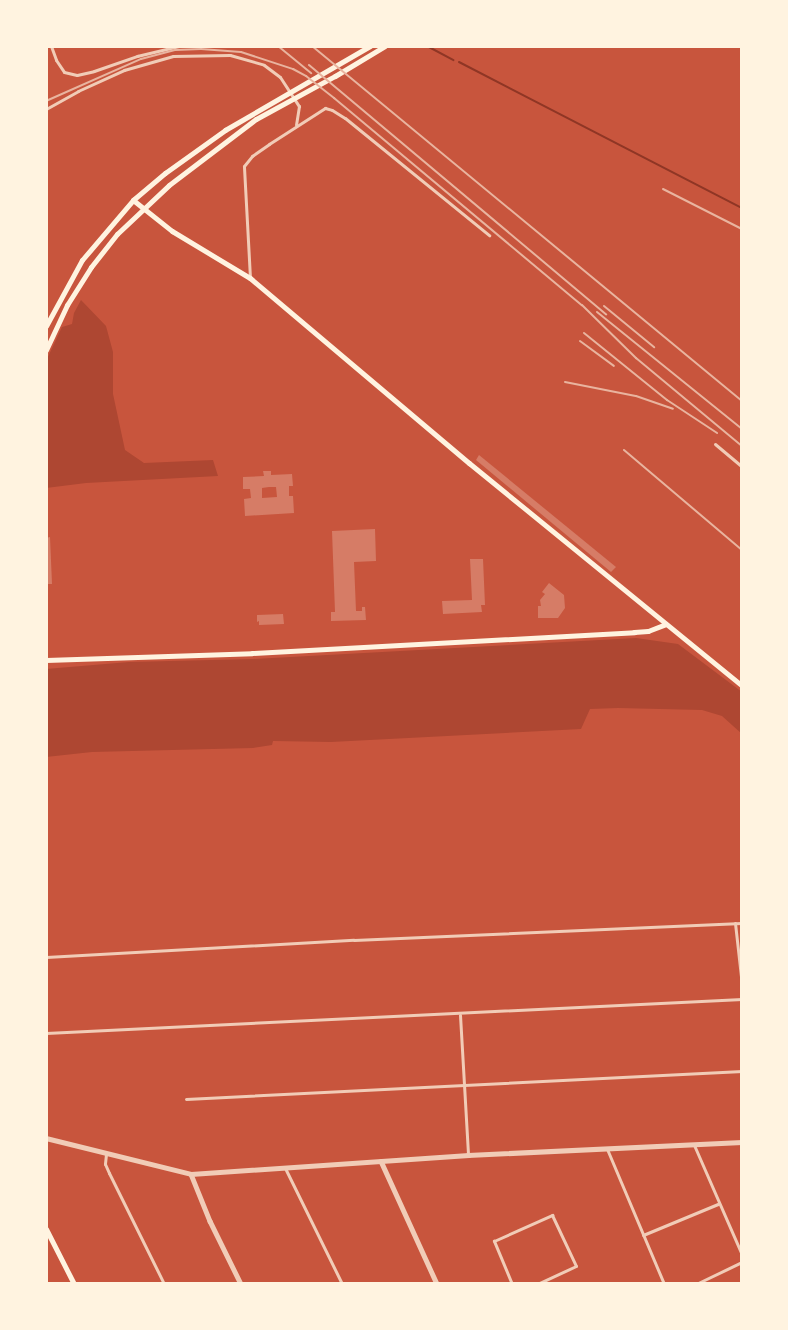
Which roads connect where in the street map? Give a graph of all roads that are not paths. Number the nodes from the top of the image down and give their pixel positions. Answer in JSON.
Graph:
{"nodes":[{"id":1,"x":50,"y":46,"type":"edge"},
{"id":2,"x":179,"y":46,"type":"edge"},
{"id":3,"x":370,"y":46,"type":"edge"},
{"id":4,"x":384,"y":46,"type":"edge"},
{"id":5,"x":46,"y":109,"type":"edge"},
{"id":6,"x":296,"y":125,"type":"junction"},
{"id":7,"x":133,"y":200,"type":"junction"},
{"id":8,"x":142,"y":209,"type":"junction"},
{"id":9,"x":489,"y":235,"type":"dead end"},
{"id":10,"x":250,"y":278,"type":"junction"},
{"id":11,"x":46,"y":326,"type":"edge"},
{"id":12,"x":46,"y":350,"type":"edge"},
{"id":13,"x":715,"y":444,"type":"dead end"},
{"id":14,"x":742,"y":467,"type":"edge"},
{"id":15,"x":666,"y":624,"type":"junction"},
{"id":16,"x":46,"y":660,"type":"edge"},
{"id":17,"x":742,"y":686,"type":"edge"},
{"id":18,"x":742,"y":923,"type":"edge"},
{"id":19,"x":735,"y":924,"type":"junction"},
{"id":20,"x":46,"y":957,"type":"edge"},
{"id":21,"x":742,"y":985,"type":"edge"},
{"id":22,"x":742,"y":1000,"type":"edge"},
{"id":23,"x":460,"y":1015,"type":"junction"},
{"id":24,"x":46,"y":1033,"type":"edge"},
{"id":25,"x":742,"y":1071,"type":"edge"},
{"id":26,"x":464,"y":1086,"type":"junction"},
{"id":27,"x":186,"y":1100,"type":"dead end"},
{"id":28,"x":46,"y":1138,"type":"edge"},
{"id":29,"x":742,"y":1142,"type":"edge"},
{"id":30,"x":694,"y":1144,"type":"junction"},
{"id":31,"x":607,"y":1149,"type":"junction"},
{"id":32,"x":106,"y":1154,"type":"junction"},
{"id":33,"x":468,"y":1155,"type":"junction"},
{"id":34,"x":381,"y":1161,"type":"junction"},
{"id":35,"x":285,"y":1167,"type":"junction"},
{"id":36,"x":191,"y":1174,"type":"junction"},
{"id":37,"x":718,"y":1204,"type":"junction"},
{"id":38,"x":46,"y":1229,"type":"edge"},
{"id":39,"x":643,"y":1235,"type":"junction"},
{"id":40,"x":742,"y":1255,"type":"edge"},
{"id":41,"x":742,"y":1262,"type":"edge"},
{"id":42,"x":74,"y":1284,"type":"edge"},
{"id":43,"x":164,"y":1284,"type":"edge"},
{"id":44,"x":241,"y":1284,"type":"edge"},
{"id":45,"x":342,"y":1284,"type":"edge"},
{"id":46,"x":437,"y":1284,"type":"edge"},
{"id":47,"x":512,"y":1284,"type":"edge"},
{"id":48,"x":537,"y":1284,"type":"edge"},
{"id":49,"x":664,"y":1284,"type":"edge"},
{"id":50,"x":696,"y":1284,"type":"edge"}],
"edges":[{"from":1,"to":2,"type":"street"},
{"from":3,"to":7,"type":"main road"},
{"from":4,"to":8,"type":"main road"},
{"from":5,"to":6,"type":"street"},
{"from":6,"to":9,"type":"street"},
{"from":6,"to":10,"type":"street"},
{"from":7,"to":8,"type":"main road"},
{"from":7,"to":11,"type":"main road"},
{"from":8,"to":10,"type":"main road"},
{"from":8,"to":12,"type":"main road"},
{"from":10,"to":15,"type":"main road"},
{"from":13,"to":14,"type":"street"},
{"from":15,"to":16,"type":"main road"},
{"from":15,"to":17,"type":"main road"},
{"from":18,"to":19,"type":"street"},
{"from":19,"to":20,"type":"street"},
{"from":19,"to":21,"type":"street"},
{"from":22,"to":23,"type":"street"},
{"from":23,"to":24,"type":"street"},
{"from":23,"to":26,"type":"street"},
{"from":25,"to":26,"type":"street"},
{"from":26,"to":27,"type":"street"},
{"from":26,"to":33,"type":"street"},
{"from":28,"to":32,"type":"street"},
{"from":29,"to":30,"type":"street"},
{"from":30,"to":31,"type":"street"},
{"from":30,"to":37,"type":"street"},
{"from":31,"to":33,"type":"street"},
{"from":31,"to":39,"type":"street"},
{"from":32,"to":36,"type":"street"},
{"from":32,"to":43,"type":"street"},
{"from":33,"to":34,"type":"street"},
{"from":34,"to":35,"type":"street"},
{"from":34,"to":46,"type":"street"},
{"from":35,"to":36,"type":"street"},
{"from":35,"to":45,"type":"street"},
{"from":36,"to":44,"type":"street"},
{"from":37,"to":39,"type":"street"},
{"from":37,"to":40,"type":"street"},
{"from":38,"to":42,"type":"main road"},
{"from":39,"to":49,"type":"street"},
{"from":41,"to":50,"type":"street"},
{"from":47,"to":48,"type":"street"}]}
